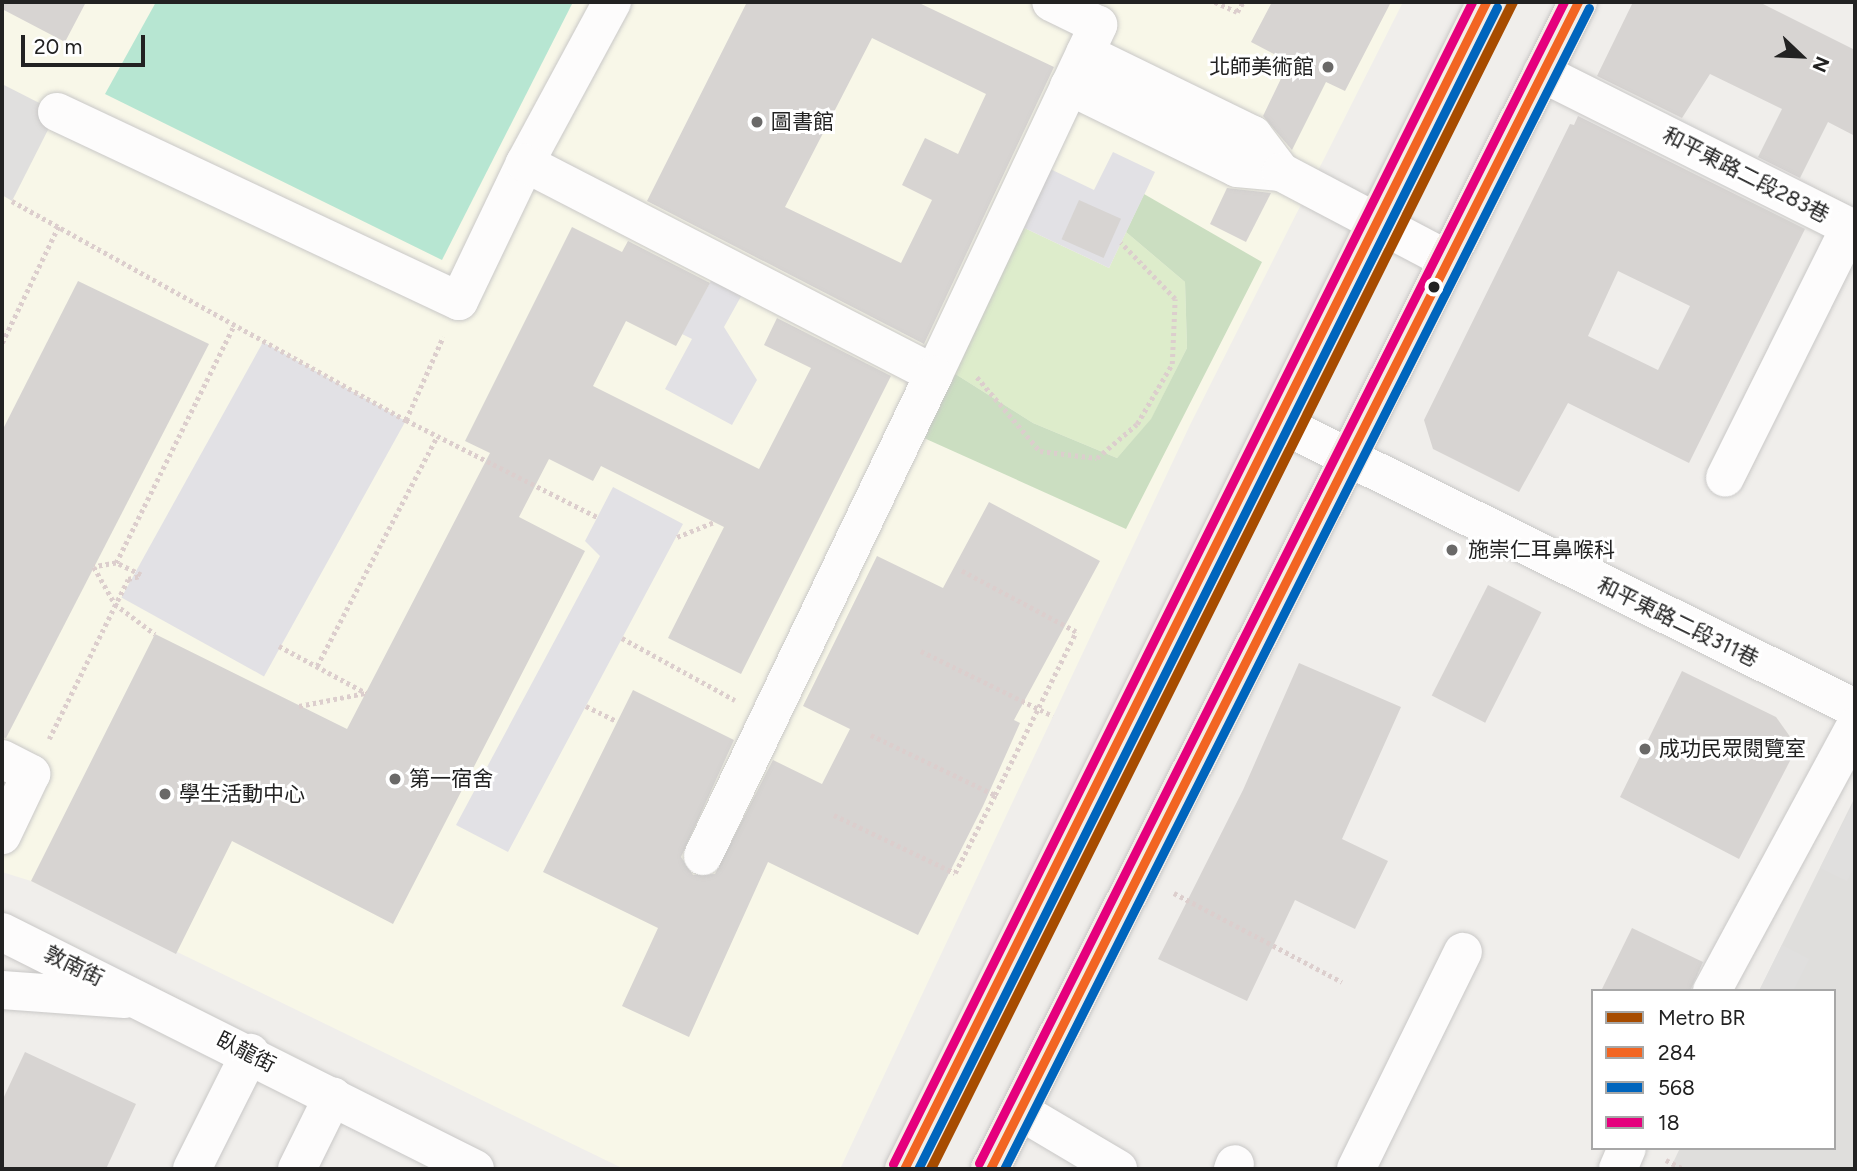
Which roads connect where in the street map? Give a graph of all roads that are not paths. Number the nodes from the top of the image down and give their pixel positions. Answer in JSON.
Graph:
{"nodes":[{"id":1,"x":612,"y":2,"type":"edge"},
{"id":2,"x":1051,"y":2,"type":"edge"},
{"id":3,"x":1486,"y":2,"type":"edge"},
{"id":4,"x":1578,"y":2,"type":"edge"},
{"id":5,"x":1077,"y":69,"type":"junction"},
{"id":6,"x":1542,"y":73,"type":"junction"},
{"id":7,"x":57,"y":112,"type":"dead end"},
{"id":8,"x":525,"y":163,"type":"junction"},
{"id":9,"x":1376,"y":222,"type":"junction"},
{"id":10,"x":693,"y":238,"type":"dead end"},
{"id":11,"x":1448,"y":260,"type":"junction"},
{"id":12,"x":823,"y":317,"type":"junction"},
{"id":13,"x":934,"y":374,"type":"junction"},
{"id":14,"x":1277,"y":422,"type":"junction"},
{"id":15,"x":1348,"y":459,"type":"junction"},
{"id":16,"x":1725,"y":478,"type":"dead end"},
{"id":17,"x":1855,"y":708,"type":"edge"},
{"id":18,"x":1855,"y":726,"type":"edge"},
{"id":19,"x":17,"y":767,"type":"edge"},
{"id":20,"x":2,"y":835,"type":"edge"},
{"id":21,"x":703,"y":856,"type":"dead end"},
{"id":22,"x":2,"y":932,"type":"edge"},
{"id":23,"x":1463,"y":952,"type":"dead end"},
{"id":24,"x":1713,"y":989,"type":"edge"},
{"id":25,"x":2,"y":990,"type":"edge"},
{"id":26,"x":146,"y":1001,"type":"junction"},
{"id":27,"x":250,"y":1054,"type":"junction"},
{"id":28,"x":333,"y":1096,"type":"junction"},
{"id":29,"x":1020,"y":1111,"type":"junction"},
{"id":30,"x":1626,"y":1150,"type":"edge"},
{"id":31,"x":192,"y":1169,"type":"edge"},
{"id":32,"x":297,"y":1169,"type":"edge"},
{"id":33,"x":475,"y":1169,"type":"edge"},
{"id":34,"x":904,"y":1169,"type":"edge"},
{"id":35,"x":990,"y":1169,"type":"edge"},
{"id":36,"x":1118,"y":1169,"type":"edge"},
{"id":37,"x":1356,"y":1169,"type":"edge"},
{"id":38,"x":1618,"y":1169,"type":"edge"}],
"edges":[{"from":1,"to":8,"type":"street"},
{"from":2,"to":5,"type":"street"},
{"from":3,"to":9,"type":"main road"},
{"from":4,"to":6,"type":"main road"},
{"from":5,"to":9,"type":"street"},
{"from":5,"to":13,"type":"street"},
{"from":6,"to":11,"type":"main road"},
{"from":6,"to":16,"type":"street","name":"和平東路二段283巷"},
{"from":7,"to":8,"type":"street"},
{"from":8,"to":12,"type":"street"},
{"from":9,"to":11,"type":"street"},
{"from":9,"to":14,"type":"main road"},
{"from":10,"to":12,"type":"street"},
{"from":11,"to":15,"type":"main road"},
{"from":12,"to":13,"type":"street"},
{"from":13,"to":21,"type":"street"},
{"from":14,"to":15,"type":"street","name":"和平東路二段311巷"},
{"from":14,"to":34,"type":"main road"},
{"from":15,"to":17,"type":"street","name":"和平東路二段311巷"},
{"from":15,"to":29,"type":"main road"},
{"from":18,"to":24,"type":"street"},
{"from":19,"to":20,"type":"street"},
{"from":22,"to":26,"type":"street","name":"敦南街"},
{"from":23,"to":37,"type":"street"},
{"from":25,"to":26,"type":"street","name":"臥龍街"},
{"from":26,"to":27,"type":"street","name":"臥龍街"},
{"from":27,"to":28,"type":"street","name":"臥龍街"},
{"from":27,"to":31,"type":"street"},
{"from":28,"to":32,"type":"street"},
{"from":28,"to":33,"type":"street","name":"臥龍街"},
{"from":29,"to":35,"type":"main road"},
{"from":29,"to":36,"type":"street"},
{"from":30,"to":38,"type":"street"}]}
